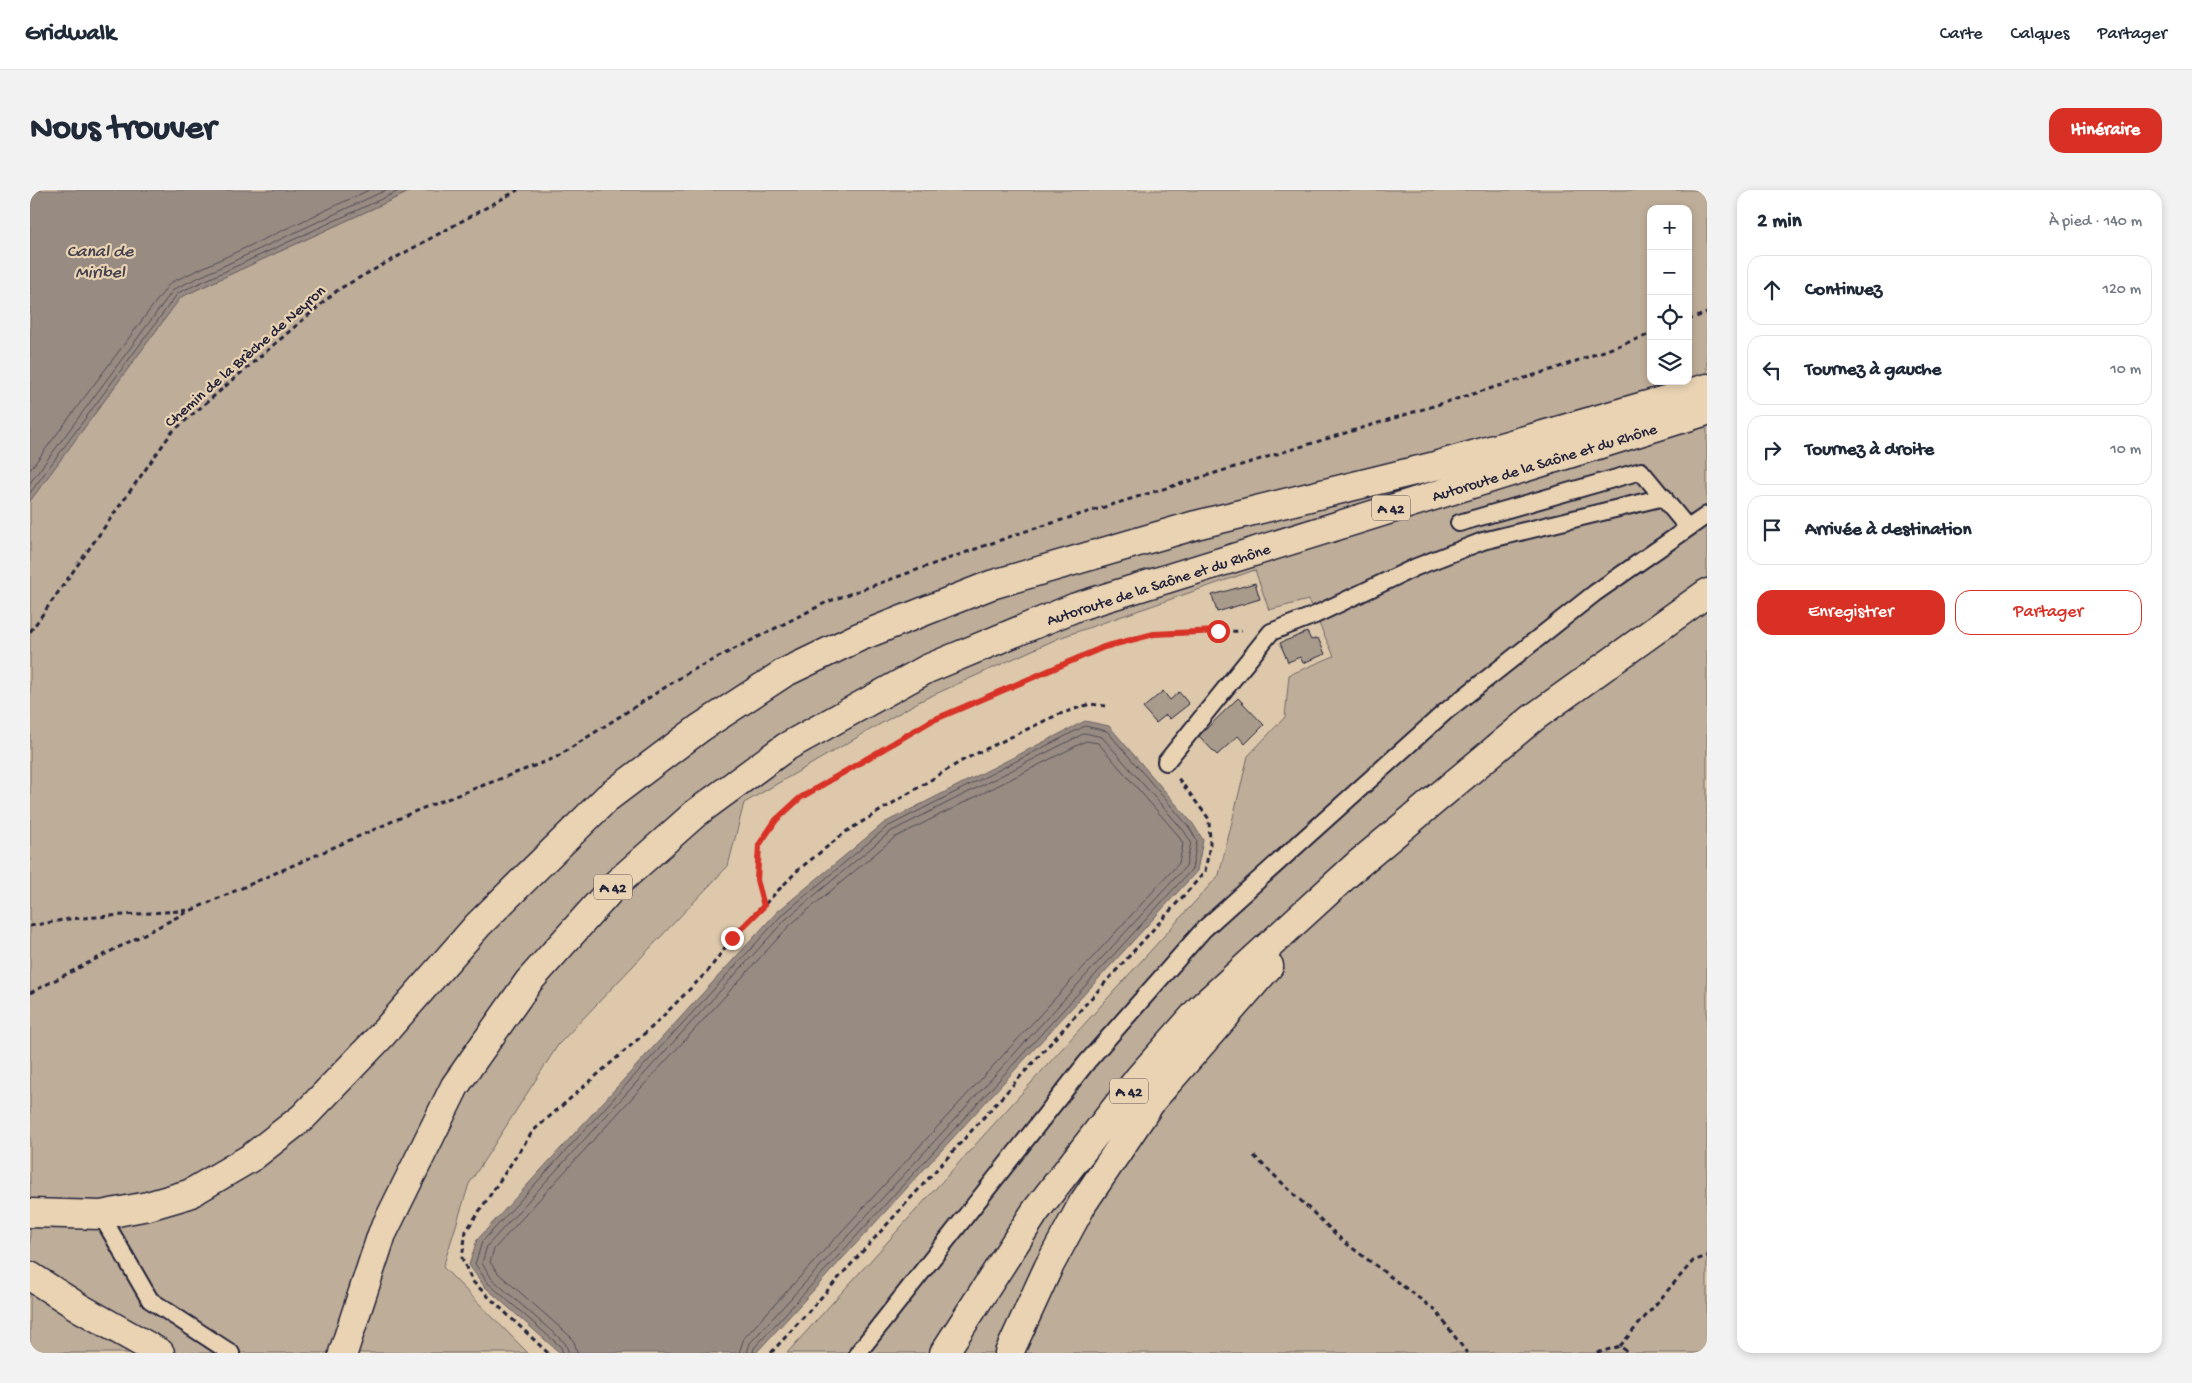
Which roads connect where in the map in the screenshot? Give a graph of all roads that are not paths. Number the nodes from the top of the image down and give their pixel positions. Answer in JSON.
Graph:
{"nodes":[{"id":1,"x":1707,"y":388,"type":"edge"},
{"id":2,"x":1707,"y":411,"type":"edge"},
{"id":3,"x":1664,"y":497,"type":"junction"},
{"id":4,"x":1707,"y":515,"type":"edge"},
{"id":5,"x":1459,"y":523,"type":"dead end"},
{"id":6,"x":1688,"y":528,"type":"junction"},
{"id":7,"x":1707,"y":593,"type":"edge"},
{"id":8,"x":1166,"y":762,"type":"road end"},
{"id":9,"x":1357,"y":865,"type":"junction"},
{"id":10,"x":30,"y":1213,"type":"edge"},
{"id":11,"x":102,"y":1215,"type":"junction"},
{"id":12,"x":30,"y":1276,"type":"edge"},
{"id":13,"x":160,"y":1353,"type":"edge"},
{"id":14,"x":231,"y":1353,"type":"edge"},
{"id":15,"x":343,"y":1353,"type":"edge"},
{"id":16,"x":858,"y":1353,"type":"edge"},
{"id":17,"x":944,"y":1353,"type":"edge"},
{"id":18,"x":1008,"y":1353,"type":"edge"}],
"edges":[{"from":1,"to":11,"type":"highway"},
{"from":2,"to":15,"type":"highway","name":"Autoroute de la Saône et du Rhône","number":"A 42"},
{"from":3,"to":5,"type":"lane"},
{"from":3,"to":6,"type":"lane"},
{"from":3,"to":8,"type":"lane"},
{"from":4,"to":6,"type":"lane"},
{"from":6,"to":16,"type":"lane"},
{"from":7,"to":9,"type":"highway","number":"A 42"},
{"from":9,"to":17,"type":"highway","number":"A 42"},
{"from":9,"to":18,"type":"highway"},
{"from":10,"to":11,"type":"highway"},
{"from":11,"to":14,"type":"lane"},
{"from":12,"to":13,"type":"highway"}]}
